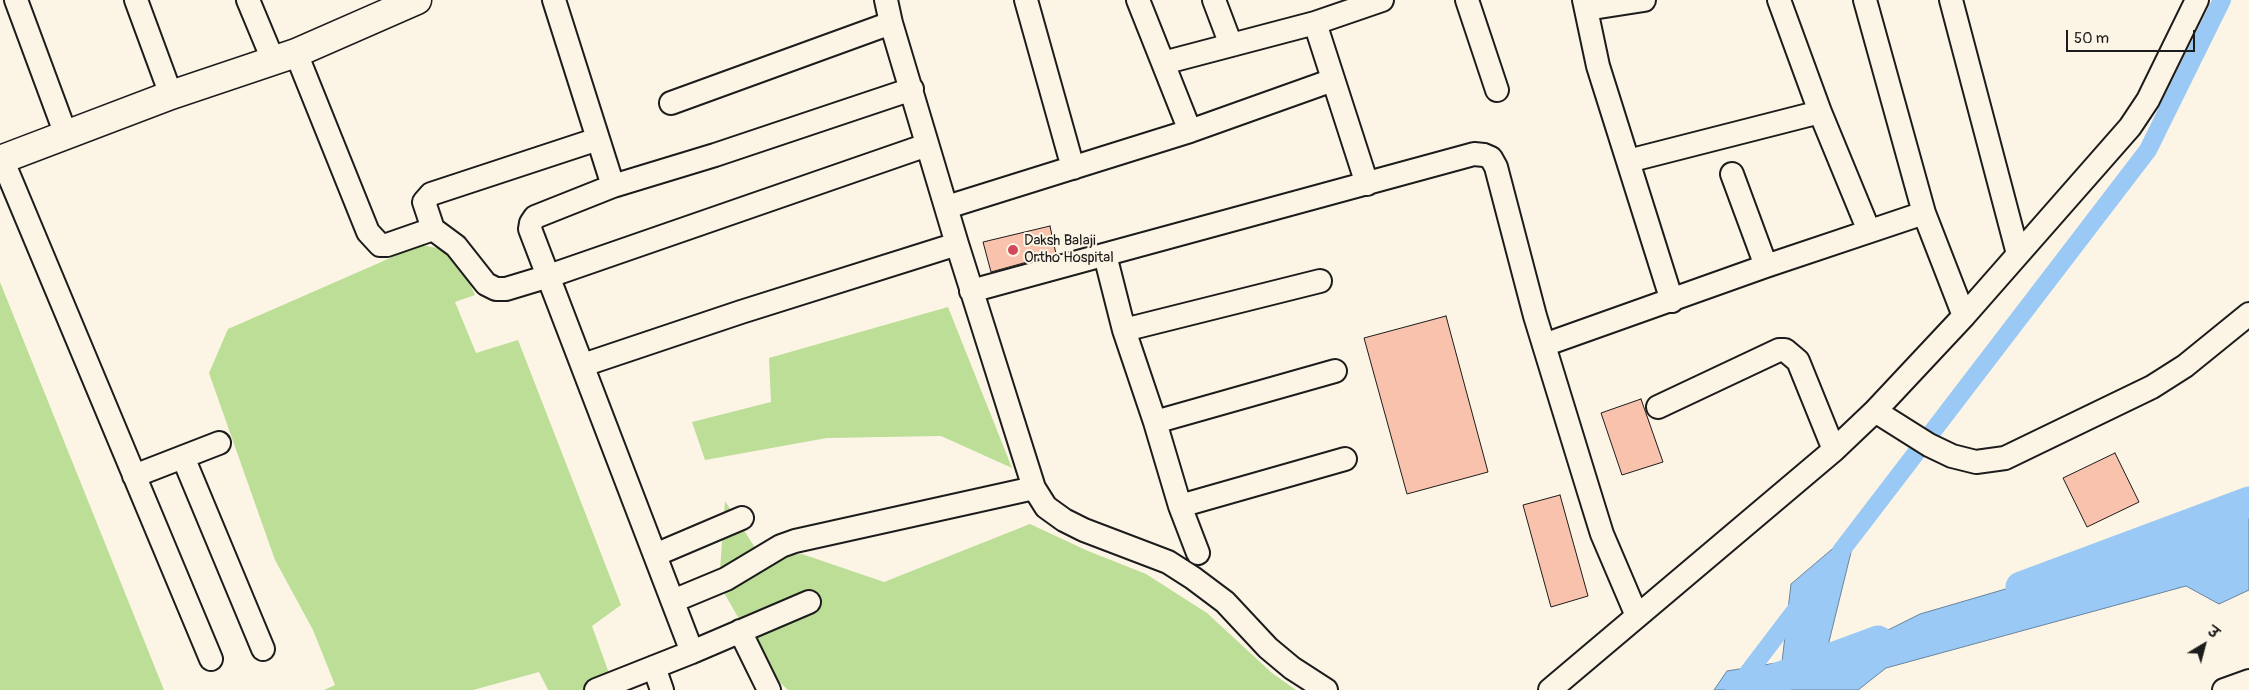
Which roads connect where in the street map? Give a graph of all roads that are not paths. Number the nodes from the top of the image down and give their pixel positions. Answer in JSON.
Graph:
{"nodes":[{"id":1,"x":16,"y":0,"type":"edge"},
{"id":2,"x":136,"y":0,"type":"edge"},
{"id":3,"x":248,"y":0,"type":"edge"},
{"id":4,"x":554,"y":0,"type":"edge"},
{"id":5,"x":886,"y":0,"type":"edge"},
{"id":6,"x":1026,"y":0,"type":"edge"},
{"id":7,"x":1138,"y":0,"type":"edge"},
{"id":8,"x":1214,"y":0,"type":"edge"},
{"id":9,"x":1382,"y":0,"type":"edge"},
{"id":10,"x":1467,"y":0,"type":"edge"},
{"id":11,"x":1644,"y":0,"type":"edge"},
{"id":12,"x":1779,"y":0,"type":"edge"},
{"id":13,"x":1865,"y":0,"type":"edge"},
{"id":14,"x":1951,"y":0,"type":"edge"},
{"id":15,"x":2197,"y":0,"type":"edge"},
{"id":16,"x":404,"y":3,"type":"edge"},
{"id":17,"x":1585,"y":5,"type":"edge"},
{"id":18,"x":891,"y":23,"type":"junction"},
{"id":19,"x":1315,"y":23,"type":"junction"},
{"id":20,"x":1231,"y":45,"type":"junction"},
{"id":21,"x":285,"y":57,"type":"junction"},
{"id":22,"x":1163,"y":63,"type":"junction"},
{"id":23,"x":1333,"y":80,"type":"junction"},
{"id":24,"x":912,"y":89,"type":"junction"},
{"id":25,"x":1497,"y":90,"type":"dead end"},
{"id":26,"x":171,"y":95,"type":"junction"},
{"id":27,"x":671,"y":102,"type":"dead end"},
{"id":28,"x":1820,"y":112,"type":"junction"},
{"id":29,"x":1190,"y":131,"type":"junction"},
{"id":30,"x":66,"y":135,"type":"junction"},
{"id":31,"x":598,"y":139,"type":"junction"},
{"id":32,"x":927,"y":145,"type":"junction"},
{"id":33,"x":1,"y":160,"type":"edge"},
{"id":34,"x":1628,"y":161,"type":"junction"},
{"id":35,"x":1073,"y":168,"type":"junction"},
{"id":36,"x":1732,"y":174,"type":"dead end"},
{"id":37,"x":1367,"y":184,"type":"junction"},
{"id":38,"x":613,"y":186,"type":"junction"},
{"id":39,"x":947,"y":208,"type":"junction"},
{"id":40,"x":1924,"y":213,"type":"junction"},
{"id":41,"x":433,"y":229,"type":"junction"},
{"id":42,"x":1869,"y":231,"type":"junction"},
{"id":43,"x":957,"y":244,"type":"junction"},
{"id":44,"x":2018,"y":254,"type":"junction"},
{"id":45,"x":1105,"y":255,"type":"junction"},
{"id":46,"x":1766,"y":266,"type":"junction"},
{"id":47,"x":549,"y":276,"type":"junction"},
{"id":48,"x":1320,"y":281,"type":"dead end"},
{"id":49,"x":971,"y":291,"type":"junction"},
{"id":50,"x":1672,"y":301,"type":"junction"},
{"id":51,"x":2249,"y":314,"type":"edge"},
{"id":52,"x":1964,"y":316,"type":"junction"},
{"id":53,"x":1124,"y":330,"type":"junction"},
{"id":54,"x":1544,"y":345,"type":"junction"},
{"id":55,"x":583,"y":366,"type":"junction"},
{"id":56,"x":1335,"y":371,"type":"dead end"},
{"id":57,"x":1658,"y":407,"type":"dead end"},
{"id":58,"x":1884,"y":416,"type":"junction"},
{"id":59,"x":1155,"y":422,"type":"junction"},
{"id":60,"x":219,"y":443,"type":"dead end"},
{"id":61,"x":1834,"y":450,"type":"junction"},
{"id":62,"x":183,"y":457,"type":"junction"},
{"id":63,"x":1345,"y":459,"type":"dead end"},
{"id":64,"x":134,"y":476,"type":"junction"},
{"id":65,"x":1034,"y":488,"type":"junction"},
{"id":66,"x":1180,"y":506,"type":"junction"},
{"id":67,"x":742,"y":518,"type":"dead end"},
{"id":68,"x":1198,"y":553,"type":"dead end"},
{"id":69,"x":655,"y":555,"type":"junction"},
{"id":70,"x":673,"y":601,"type":"junction"},
{"id":71,"x":809,"y":602,"type":"dead end"},
{"id":72,"x":1637,"y":616,"type":"junction"},
{"id":73,"x":740,"y":631,"type":"junction"},
{"id":74,"x":263,"y":648,"type":"dead end"},
{"id":75,"x":692,"y":652,"type":"junction"},
{"id":76,"x":211,"y":658,"type":"dead end"},
{"id":77,"x":654,"y":667,"type":"junction"},
{"id":78,"x":2249,"y":681,"type":"edge"},
{"id":79,"x":596,"y":690,"type":"edge"},
{"id":80,"x":662,"y":690,"type":"edge"},
{"id":81,"x":769,"y":690,"type":"edge"},
{"id":82,"x":1326,"y":690,"type":"edge"},
{"id":83,"x":1550,"y":690,"type":"edge"},
{"id":84,"x":2224,"y":690,"type":"edge"}],
"edges":[{"from":1,"to":30,"type":"street"},
{"from":2,"to":26,"type":"street"},
{"from":3,"to":21,"type":"street"},
{"from":4,"to":31,"type":"street"},
{"from":5,"to":18,"type":"street"},
{"from":6,"to":35,"type":"street"},
{"from":7,"to":22,"type":"street"},
{"from":8,"to":20,"type":"street"},
{"from":9,"to":19,"type":"street"},
{"from":10,"to":25,"type":"street"},
{"from":11,"to":17,"type":"street"},
{"from":12,"to":28,"type":"street"},
{"from":13,"to":40,"type":"street"},
{"from":14,"to":44,"type":"street"},
{"from":15,"to":44,"type":"street"},
{"from":16,"to":21,"type":"main road"},
{"from":17,"to":34,"type":"street"},
{"from":18,"to":24,"type":"street"},
{"from":18,"to":27,"type":"street"},
{"from":19,"to":20,"type":"street"},
{"from":19,"to":23,"type":"street"},
{"from":20,"to":22,"type":"street"},
{"from":21,"to":26,"type":"main road"},
{"from":21,"to":41,"type":"street"},
{"from":22,"to":29,"type":"street"},
{"from":23,"to":29,"type":"street"},
{"from":23,"to":37,"type":"street"},
{"from":24,"to":32,"type":"street"},
{"from":24,"to":38,"type":"street"},
{"from":26,"to":30,"type":"main road"},
{"from":28,"to":34,"type":"street"},
{"from":28,"to":42,"type":"street"},
{"from":29,"to":35,"type":"street"},
{"from":30,"to":33,"type":"main road"},
{"from":31,"to":38,"type":"street"},
{"from":31,"to":41,"type":"street"},
{"from":32,"to":39,"type":"street"},
{"from":32,"to":47,"type":"street"},
{"from":33,"to":64,"type":"street"},
{"from":34,"to":50,"type":"street"},
{"from":35,"to":39,"type":"street"},
{"from":36,"to":46,"type":"street"},
{"from":37,"to":45,"type":"street"},
{"from":37,"to":54,"type":"street"},
{"from":38,"to":47,"type":"street"},
{"from":39,"to":43,"type":"street"},
{"from":40,"to":42,"type":"street"},
{"from":40,"to":52,"type":"street"},
{"from":41,"to":47,"type":"street"},
{"from":42,"to":46,"type":"street"},
{"from":43,"to":49,"type":"street"},
{"from":43,"to":55,"type":"street"},
{"from":44,"to":52,"type":"street"},
{"from":45,"to":49,"type":"street"},
{"from":45,"to":53,"type":"street"},
{"from":46,"to":50,"type":"street"},
{"from":47,"to":55,"type":"street"},
{"from":48,"to":53,"type":"street"},
{"from":49,"to":65,"type":"street"},
{"from":50,"to":54,"type":"street"},
{"from":51,"to":58,"type":"street"},
{"from":52,"to":58,"type":"street"},
{"from":53,"to":59,"type":"street"},
{"from":54,"to":72,"type":"street"},
{"from":55,"to":69,"type":"street"},
{"from":56,"to":59,"type":"street"},
{"from":57,"to":61,"type":"street"},
{"from":58,"to":61,"type":"street"},
{"from":59,"to":66,"type":"street"},
{"from":60,"to":62,"type":"street"},
{"from":61,"to":72,"type":"street"},
{"from":62,"to":64,"type":"street"},
{"from":62,"to":74,"type":"street"},
{"from":63,"to":66,"type":"street"},
{"from":64,"to":76,"type":"street"},
{"from":65,"to":70,"type":"street"},
{"from":65,"to":82,"type":"street"},
{"from":66,"to":68,"type":"street"},
{"from":67,"to":69,"type":"street"},
{"from":69,"to":70,"type":"street"},
{"from":70,"to":75,"type":"street"},
{"from":71,"to":73,"type":"street"},
{"from":72,"to":83,"type":"street"},
{"from":73,"to":75,"type":"street"},
{"from":73,"to":81,"type":"street"},
{"from":75,"to":77,"type":"street"},
{"from":77,"to":79,"type":"street"},
{"from":77,"to":80,"type":"street"},
{"from":78,"to":84,"type":"street"}]}
